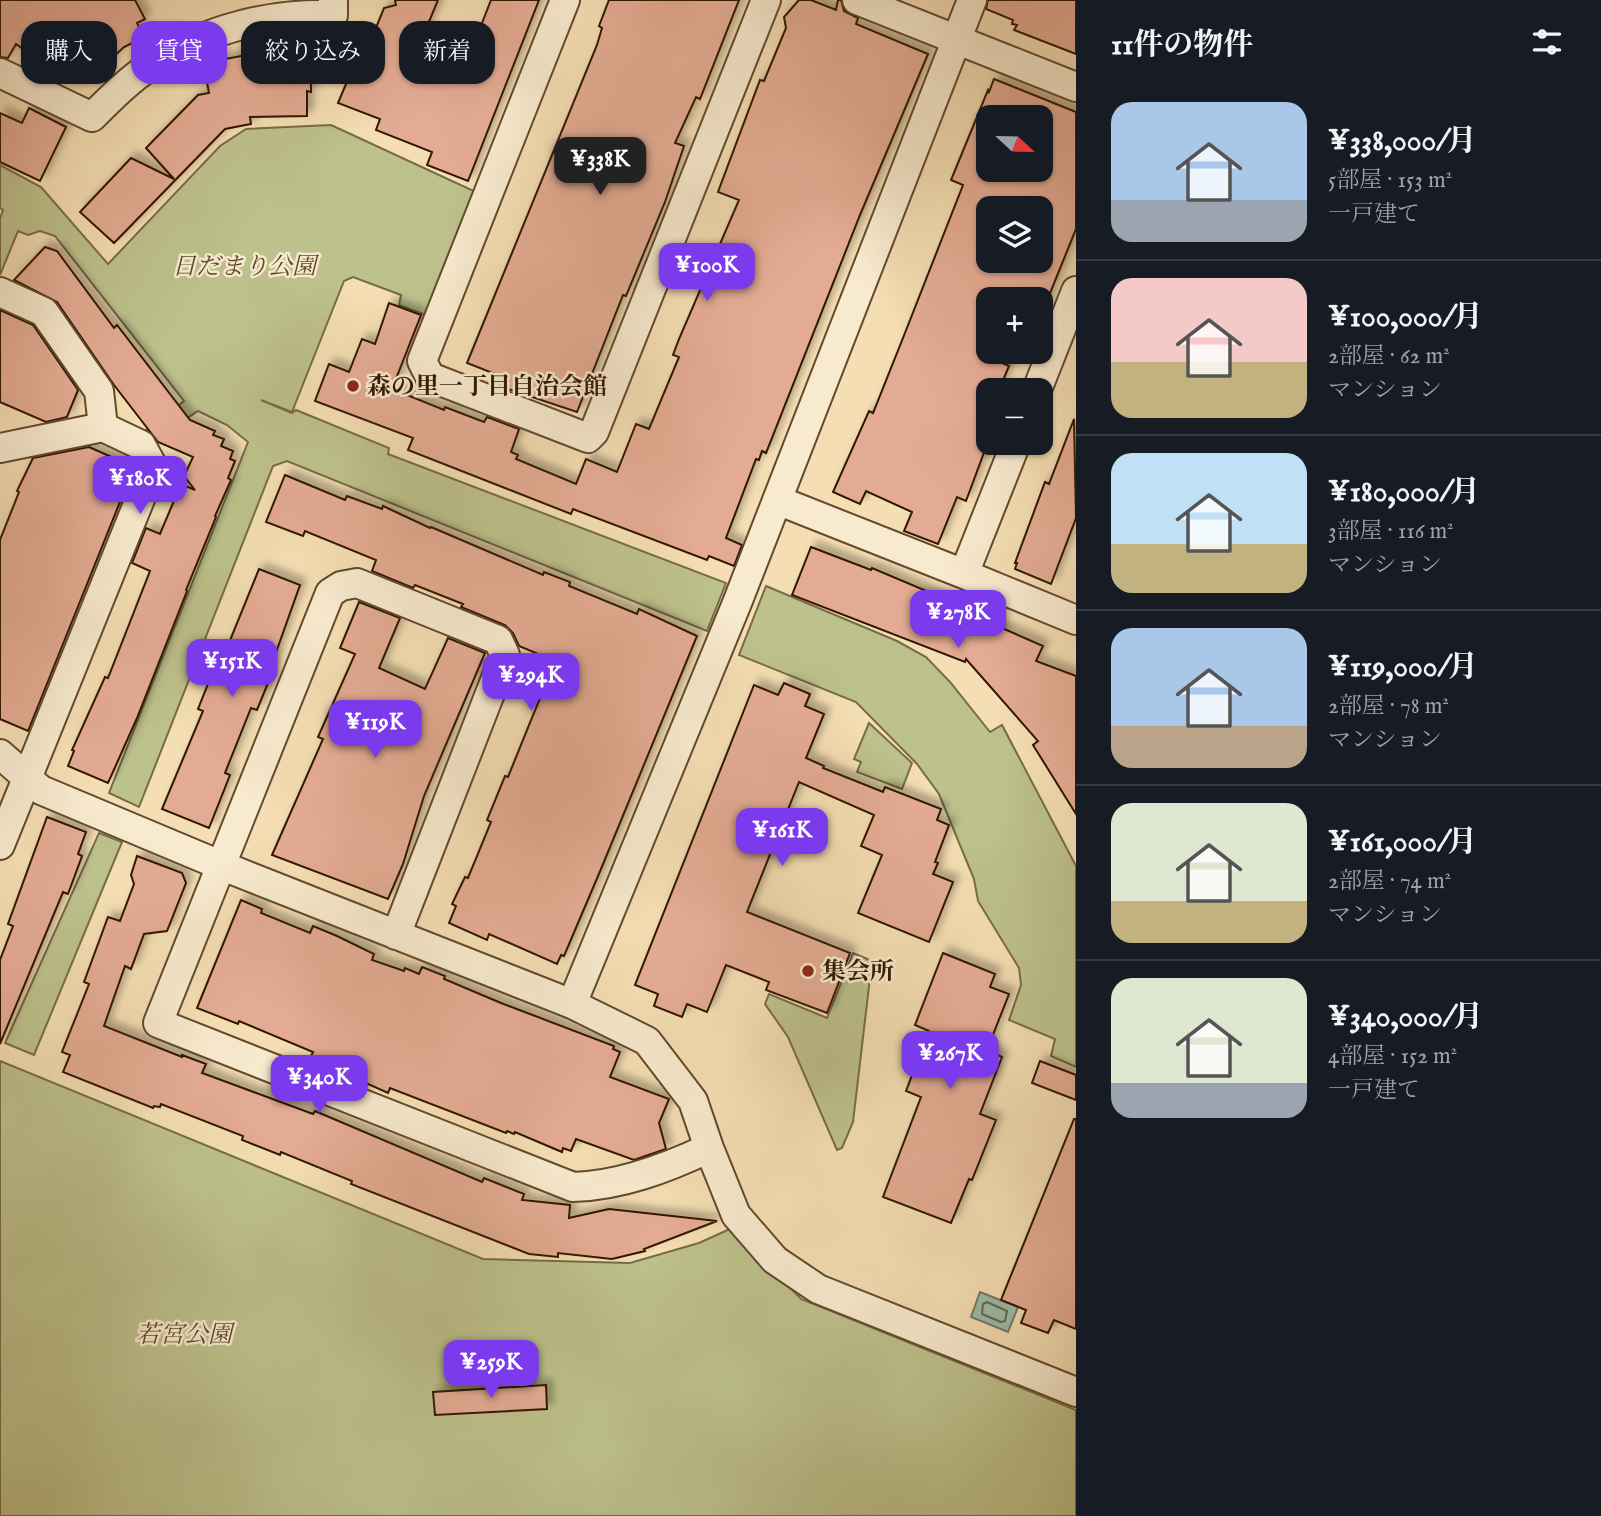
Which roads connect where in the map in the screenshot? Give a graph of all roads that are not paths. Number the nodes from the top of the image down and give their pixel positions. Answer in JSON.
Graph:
{"nodes":[{"id":1,"x":333,"y":0,"type":"edge"},
{"id":2,"x":565,"y":0,"type":"edge"},
{"id":3,"x":766,"y":0,"type":"edge"},
{"id":4,"x":857,"y":0,"type":"edge"},
{"id":5,"x":972,"y":0,"type":"edge"},
{"id":6,"x":957,"y":39,"type":"junction"},
{"id":7,"x":0,"y":74,"type":"edge"},
{"id":8,"x":1076,"y":87,"type":"edge"},
{"id":9,"x":1076,"y":291,"type":"edge"},
{"id":10,"x":0,"y":292,"type":"edge"},
{"id":11,"x":1042,"y":378,"type":"edge"},
{"id":12,"x":103,"y":428,"type":"junction"},
{"id":13,"x":0,"y":447,"type":"edge"},
{"id":14,"x":1011,"y":455,"type":"edge"},
{"id":15,"x":777,"y":500,"type":"junction"},
{"id":16,"x":964,"y":573,"type":"junction"},
{"id":17,"x":1076,"y":620,"type":"edge"},
{"id":18,"x":0,"y":754,"type":"edge"},
{"id":19,"x":29,"y":778,"type":"junction"},
{"id":20,"x":0,"y":845,"type":"edge"},
{"id":21,"x":220,"y":865,"type":"junction"},
{"id":22,"x":396,"y":934,"type":"junction"},
{"id":23,"x":572,"y":1004,"type":"junction"},
{"id":24,"x":709,"y":1148,"type":"junction"},
{"id":25,"x":1076,"y":1392,"type":"edge"}],
"edges":[{"from":1,"to":7,"type":"street"},
{"from":2,"to":3,"type":"street"},
{"from":4,"to":6,"type":"street"},
{"from":5,"to":6,"type":"street"},
{"from":6,"to":8,"type":"street"},
{"from":6,"to":15,"type":"street"},
{"from":9,"to":11,"type":"street"},
{"from":10,"to":12,"type":"street"},
{"from":12,"to":13,"type":"street"},
{"from":12,"to":19,"type":"street"},
{"from":14,"to":16,"type":"street"},
{"from":15,"to":16,"type":"street"},
{"from":15,"to":23,"type":"street"},
{"from":16,"to":17,"type":"street"},
{"from":18,"to":19,"type":"street"},
{"from":19,"to":20,"type":"street"},
{"from":19,"to":21,"type":"street"},
{"from":21,"to":22,"type":"street"},
{"from":21,"to":22,"type":"street"},
{"from":21,"to":24,"type":"street"},
{"from":22,"to":23,"type":"street"},
{"from":23,"to":24,"type":"street"},
{"from":24,"to":25,"type":"street"}]}
